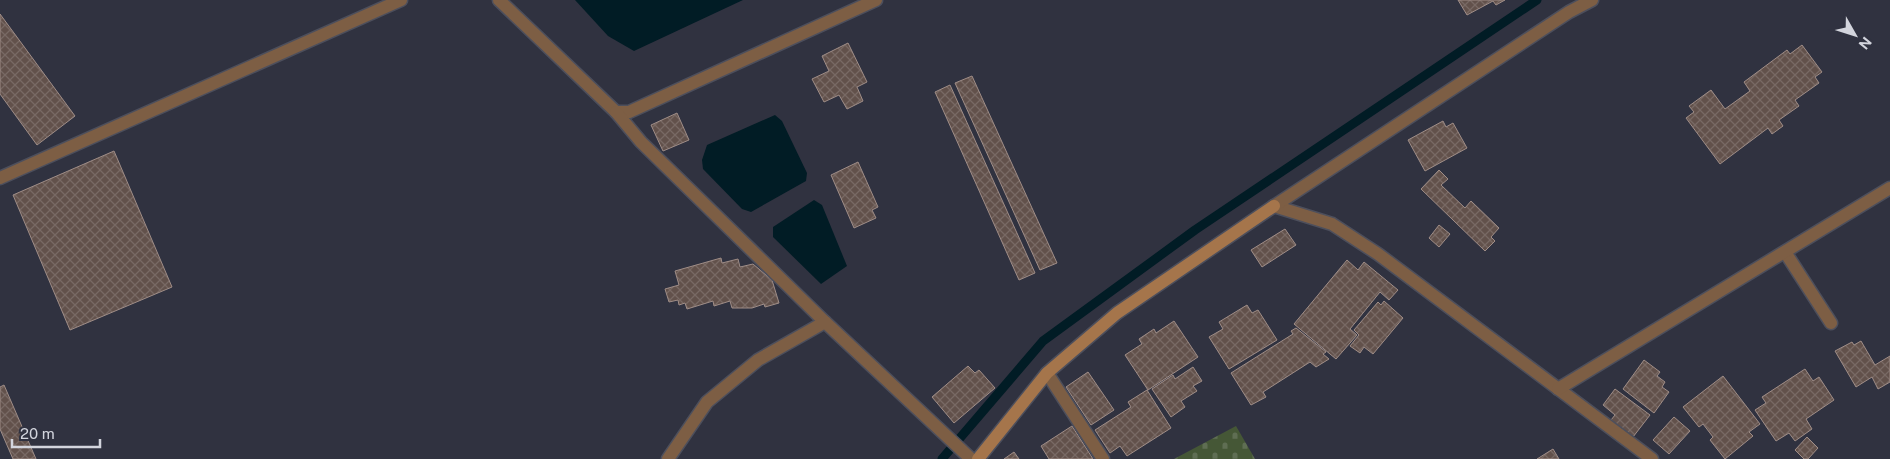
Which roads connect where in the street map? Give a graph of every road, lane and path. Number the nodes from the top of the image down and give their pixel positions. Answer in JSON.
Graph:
{"nodes":[{"id":1,"x":401,"y":0,"type":"edge"},
{"id":2,"x":498,"y":0,"type":"edge"},
{"id":3,"x":876,"y":0,"type":"edge"},
{"id":4,"x":1592,"y":0,"type":"edge"},
{"id":5,"x":616,"y":112,"type":"junction"},
{"id":6,"x":0,"y":178,"type":"edge"},
{"id":7,"x":1890,"y":188,"type":"edge"},
{"id":8,"x":1274,"y":206,"type":"junction"},
{"id":9,"x":1785,"y":252,"type":"junction"},
{"id":10,"x":825,"y":322,"type":"junction"},
{"id":11,"x":1831,"y":323,"type":"dead end"},
{"id":12,"x":1048,"y":373,"type":"junction"},
{"id":13,"x":1558,"y":390,"type":"junction"},
{"id":14,"x":668,"y":459,"type":"edge"},
{"id":15,"x":971,"y":459,"type":"edge"},
{"id":16,"x":978,"y":459,"type":"edge"},
{"id":17,"x":1103,"y":459,"type":"edge"},
{"id":18,"x":1652,"y":459,"type":"edge"}],
"edges":[{"from":1,"to":6,"type":"street"},
{"from":2,"to":5,"type":"street"},
{"from":3,"to":5,"type":"street"},
{"from":4,"to":8,"type":"street"},
{"from":5,"to":10,"type":"street"},
{"from":7,"to":9,"type":"street"},
{"from":8,"to":12,"type":"street"},
{"from":8,"to":13,"type":"street"},
{"from":9,"to":11,"type":"street"},
{"from":9,"to":13,"type":"street"},
{"from":10,"to":14,"type":"street"},
{"from":10,"to":15,"type":"street"},
{"from":12,"to":16,"type":"street"},
{"from":12,"to":17,"type":"street"},
{"from":13,"to":18,"type":"street"}]}
